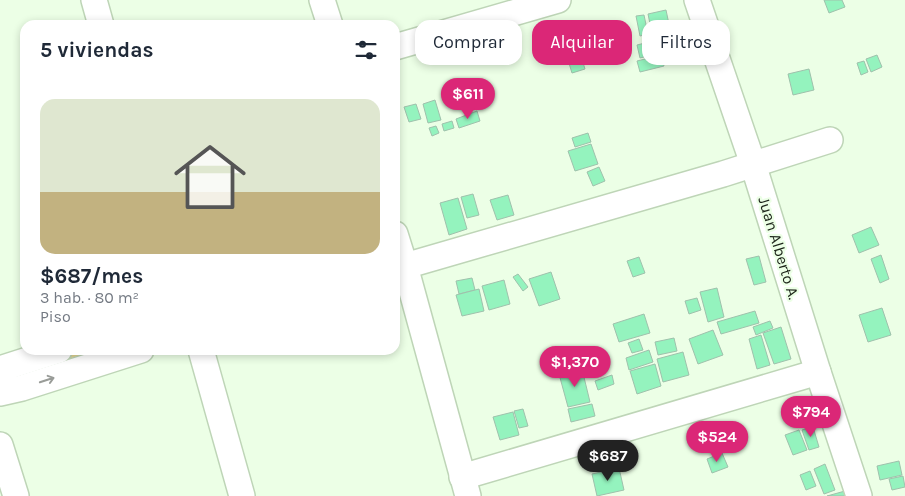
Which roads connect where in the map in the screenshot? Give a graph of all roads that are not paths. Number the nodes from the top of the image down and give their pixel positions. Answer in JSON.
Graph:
{"nodes":[{"id":1,"x":94,"y":0,"type":"edge"},
{"id":2,"x":322,"y":0,"type":"edge"},
{"id":3,"x":558,"y":0,"type":"edge"},
{"id":4,"x":698,"y":0,"type":"edge"},
{"id":5,"x":100,"y":20,"type":"edge"},
{"id":6,"x":328,"y":20,"type":"edge"},
{"id":7,"x":400,"y":46,"type":"edge"},
{"id":8,"x":830,"y":140,"type":"dead end"},
{"id":9,"x":753,"y":164,"type":"junction"},
{"id":10,"x":400,"y":266,"type":"edge"},
{"id":11,"x":43,"y":355,"type":"edge"},
{"id":12,"x":126,"y":355,"type":"edge"},
{"id":13,"x":202,"y":355,"type":"edge"},
{"id":14,"x":0,"y":369,"type":"edge"},
{"id":15,"x":818,"y":372,"type":"junction"},
{"id":16,"x":0,"y":394,"type":"edge"},
{"id":17,"x":0,"y":445,"type":"edge"},
{"id":18,"x":465,"y":487,"type":"edge"},
{"id":19,"x":16,"y":496,"type":"edge"},
{"id":20,"x":242,"y":496,"type":"edge"},
{"id":21,"x":859,"y":496,"type":"edge"}],
"edges":[{"from":1,"to":5,"type":"street"},
{"from":2,"to":6,"type":"street"},
{"from":3,"to":7,"type":"street"},
{"from":4,"to":9,"type":"street","name":"Juan Alberto A."},
{"from":8,"to":9,"type":"street"},
{"from":9,"to":10,"type":"street"},
{"from":9,"to":15,"type":"street","name":"Juan Alberto A."},
{"from":10,"to":18,"type":"street"},
{"from":11,"to":14,"type":"street"},
{"from":16,"to":12,"type":"street","one_way":true},
{"from":13,"to":20,"type":"street"},
{"from":15,"to":18,"type":"street"},
{"from":15,"to":21,"type":"street","name":"Juan Alberto A."},
{"from":17,"to":19,"type":"street"}]}
